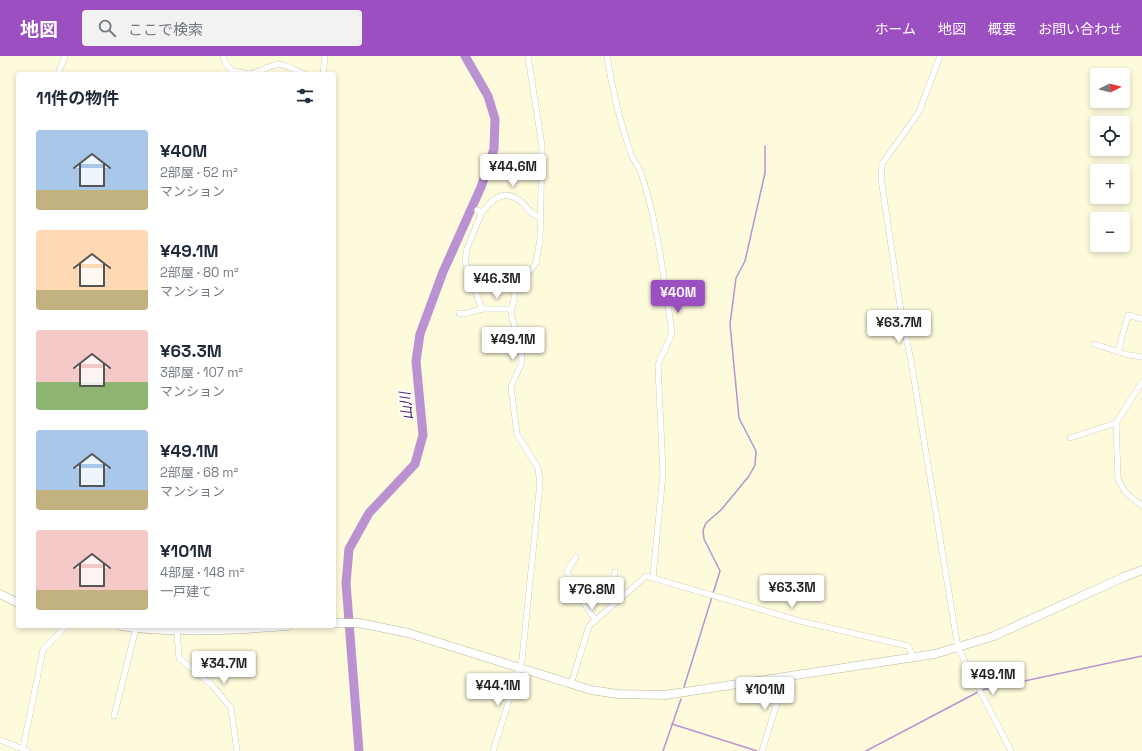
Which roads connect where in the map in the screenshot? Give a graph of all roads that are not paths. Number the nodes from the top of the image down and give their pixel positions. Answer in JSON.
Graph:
{"nodes":[{"id":1,"x":65,"y":56,"type":"edge"},
{"id":2,"x":223,"y":56,"type":"edge"},
{"id":3,"x":325,"y":56,"type":"edge"},
{"id":4,"x":528,"y":56,"type":"edge"},
{"id":5,"x":607,"y":56,"type":"edge"},
{"id":6,"x":940,"y":56,"type":"edge"},
{"id":7,"x":59,"y":72,"type":"edge"},
{"id":8,"x":238,"y":72,"type":"edge"},
{"id":9,"x":256,"y":72,"type":"edge"},
{"id":10,"x":300,"y":72,"type":"edge"},
{"id":11,"x":323,"y":72,"type":"edge"},
{"id":12,"x":541,"y":218,"type":"junction"},
{"id":13,"x":482,"y":309,"type":"junction"},
{"id":14,"x":511,"y":309,"type":"junction"},
{"id":15,"x":459,"y":314,"type":"dead end"},
{"id":16,"x":1142,"y":319,"type":"edge"},
{"id":17,"x":1094,"y":344,"type":"dead end"},
{"id":18,"x":1118,"y":352,"type":"junction"},
{"id":19,"x":1142,"y":357,"type":"edge"},
{"id":20,"x":1142,"y":382,"type":"edge"},
{"id":21,"x":1116,"y":423,"type":"junction"},
{"id":22,"x":1070,"y":438,"type":"dead end"},
{"id":23,"x":1142,"y":506,"type":"edge"},
{"id":24,"x":576,"y":557,"type":"dead end"},
{"id":25,"x":1142,"y":570,"type":"edge"},
{"id":26,"x":615,"y":572,"type":"dead end"},
{"id":27,"x":653,"y":577,"type":"junction"},
{"id":28,"x":0,"y":594,"type":"edge"},
{"id":29,"x":16,"y":602,"type":"edge"},
{"id":30,"x":612,"y":604,"type":"junction"},
{"id":31,"x":595,"y":620,"type":"junction"},
{"id":32,"x":338,"y":623,"type":"edge"},
{"id":33,"x":64,"y":628,"type":"edge"},
{"id":34,"x":136,"y":628,"type":"joint"},
{"id":35,"x":260,"y":628,"type":"edge"},
{"id":36,"x":177,"y":631,"type":"junction"},
{"id":37,"x":958,"y":648,"type":"junction"},
{"id":38,"x":914,"y":658,"type":"junction"},
{"id":39,"x":520,"y":668,"type":"junction"},
{"id":40,"x":785,"y":677,"type":"junction"},
{"id":41,"x":571,"y":684,"type":"junction"},
{"id":42,"x":114,"y":716,"type":"dead end"},
{"id":43,"x":0,"y":740,"type":"edge"},
{"id":44,"x":26,"y":750,"type":"edge"},
{"id":45,"x":237,"y":751,"type":"edge"},
{"id":46,"x":493,"y":751,"type":"edge"},
{"id":47,"x":762,"y":751,"type":"edge"},
{"id":48,"x":1011,"y":751,"type":"edge"}],
"edges":[{"from":1,"to":7,"type":"street"},
{"from":2,"to":8,"type":"street"},
{"from":3,"to":11,"type":"street"},
{"from":4,"to":12,"type":"street"},
{"from":5,"to":27,"type":"street"},
{"from":6,"to":37,"type":"street"},
{"from":9,"to":10,"type":"street"},
{"from":12,"to":13,"type":"street"},
{"from":12,"to":14,"type":"street"},
{"from":13,"to":14,"type":"street"},
{"from":13,"to":15,"type":"street"},
{"from":14,"to":39,"type":"street"},
{"from":16,"to":18,"type":"street"},
{"from":17,"to":18,"type":"street"},
{"from":18,"to":19,"type":"street"},
{"from":20,"to":21,"type":"street"},
{"from":21,"to":22,"type":"street"},
{"from":21,"to":23,"type":"street"},
{"from":24,"to":31,"type":"street"},
{"from":25,"to":37,"type":"street"},
{"from":26,"to":30,"type":"street"},
{"from":27,"to":30,"type":"street"},
{"from":27,"to":38,"type":"street"},
{"from":28,"to":29,"type":"street"},
{"from":30,"to":31,"type":"street"},
{"from":31,"to":41,"type":"street"},
{"from":32,"to":39,"type":"street"},
{"from":33,"to":44,"type":"street"},
{"from":34,"to":36,"type":"street"},
{"from":34,"to":42,"type":"street"},
{"from":35,"to":36,"type":"street"},
{"from":36,"to":45,"type":"street"},
{"from":37,"to":38,"type":"street"},
{"from":37,"to":48,"type":"street"},
{"from":38,"to":40,"type":"street"},
{"from":39,"to":41,"type":"street"},
{"from":39,"to":46,"type":"street"},
{"from":40,"to":41,"type":"street"},
{"from":40,"to":47,"type":"street"},
{"from":43,"to":44,"type":"street"}]}
